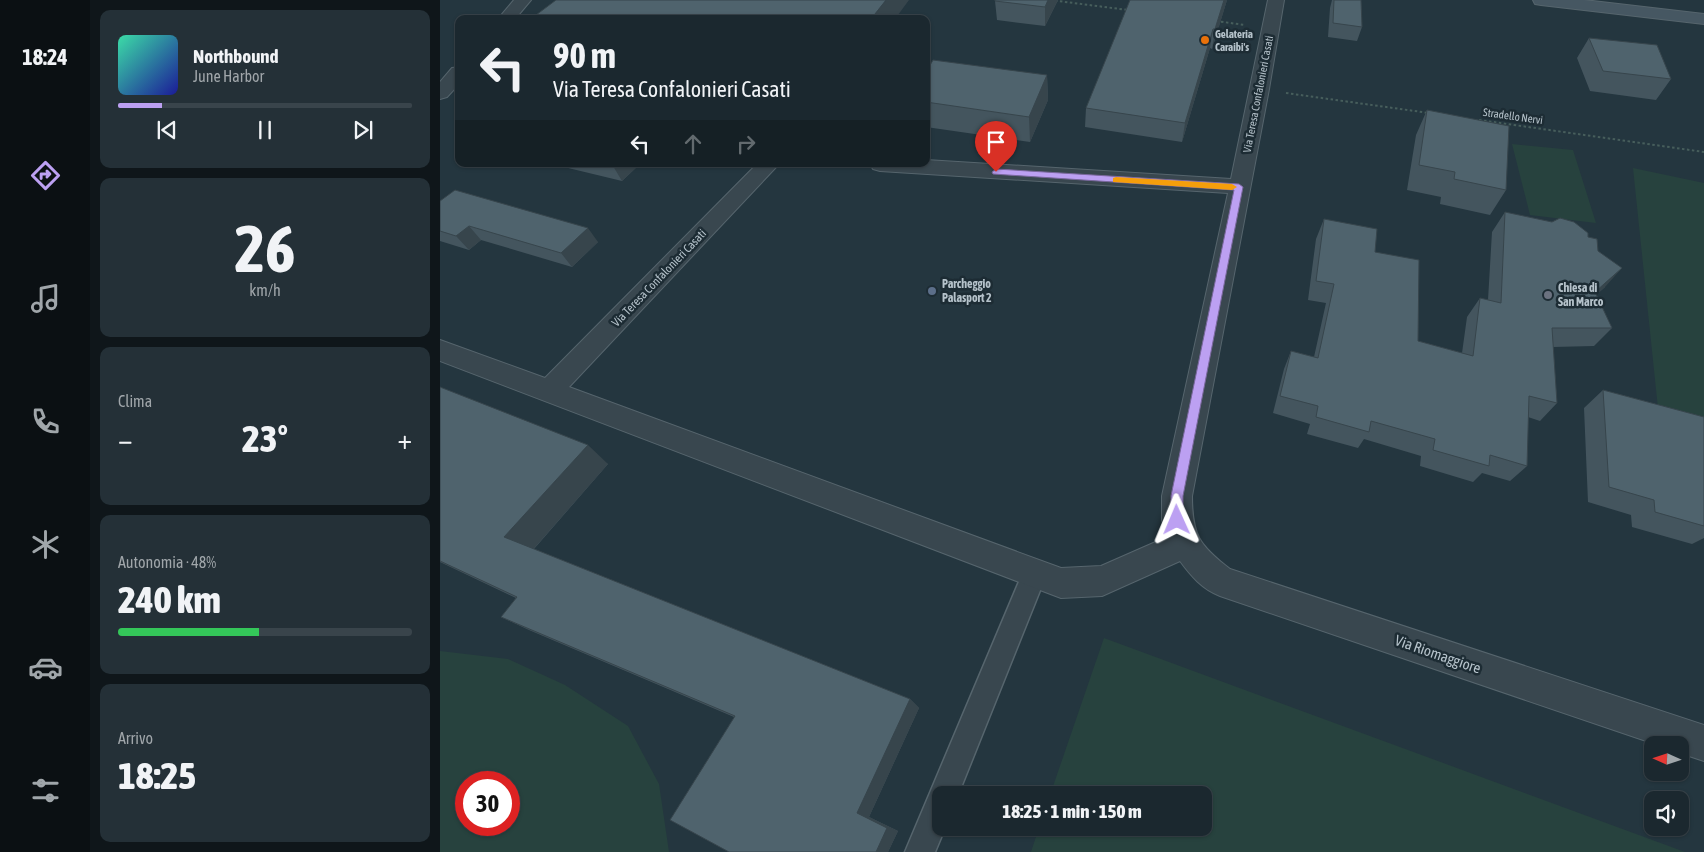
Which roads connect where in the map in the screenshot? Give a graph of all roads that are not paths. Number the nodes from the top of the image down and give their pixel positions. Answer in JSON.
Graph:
{"nodes":[{"id":1,"x":523,"y":0,"type":"edge"},
{"id":2,"x":1276,"y":0,"type":"edge"},
{"id":3,"x":1541,"y":0,"type":"edge"},
{"id":4,"x":510,"y":15,"type":"edge"},
{"id":5,"x":1704,"y":19,"type":"edge"},
{"id":6,"x":455,"y":76,"type":"edge"},
{"id":7,"x":440,"y":93,"type":"edge"},
{"id":8,"x":767,"y":167,"type":"edge"},
{"id":9,"x":927,"y":167,"type":"edge"},
{"id":10,"x":1239,"y":187,"type":"junction"},
{"id":11,"x":440,"y":350,"type":"edge"},
{"id":12,"x":549,"y":392,"type":"junction"},
{"id":13,"x":1185,"y":544,"type":"junction"},
{"id":14,"x":1036,"y":573,"type":"junction"},
{"id":15,"x":1704,"y":742,"type":"edge"},
{"id":16,"x":948,"y":786,"type":"edge"},
{"id":17,"x":932,"y":823,"type":"edge"},
{"id":18,"x":920,"y":852,"type":"edge"}],
"edges":[{"from":1,"to":4,"type":"street"},
{"from":2,"to":10,"type":"street","name":"Via Teresa Confalonieri Casati"},
{"from":3,"to":5,"type":"main road"},
{"from":6,"to":7,"type":"street"},
{"from":8,"to":12,"type":"street","name":"Via Teresa Confalonieri Casati"},
{"from":9,"to":10,"type":"street"},
{"from":10,"to":13,"type":"street","name":"Via Teresa Confalonieri Casati"},
{"from":11,"to":12,"type":"street"},
{"from":12,"to":14,"type":"street"},
{"from":13,"to":14,"type":"street"},
{"from":13,"to":15,"type":"street","name":"Via Riomaggiore"},
{"from":14,"to":16,"type":"lane"},
{"from":17,"to":18,"type":"lane"}]}
